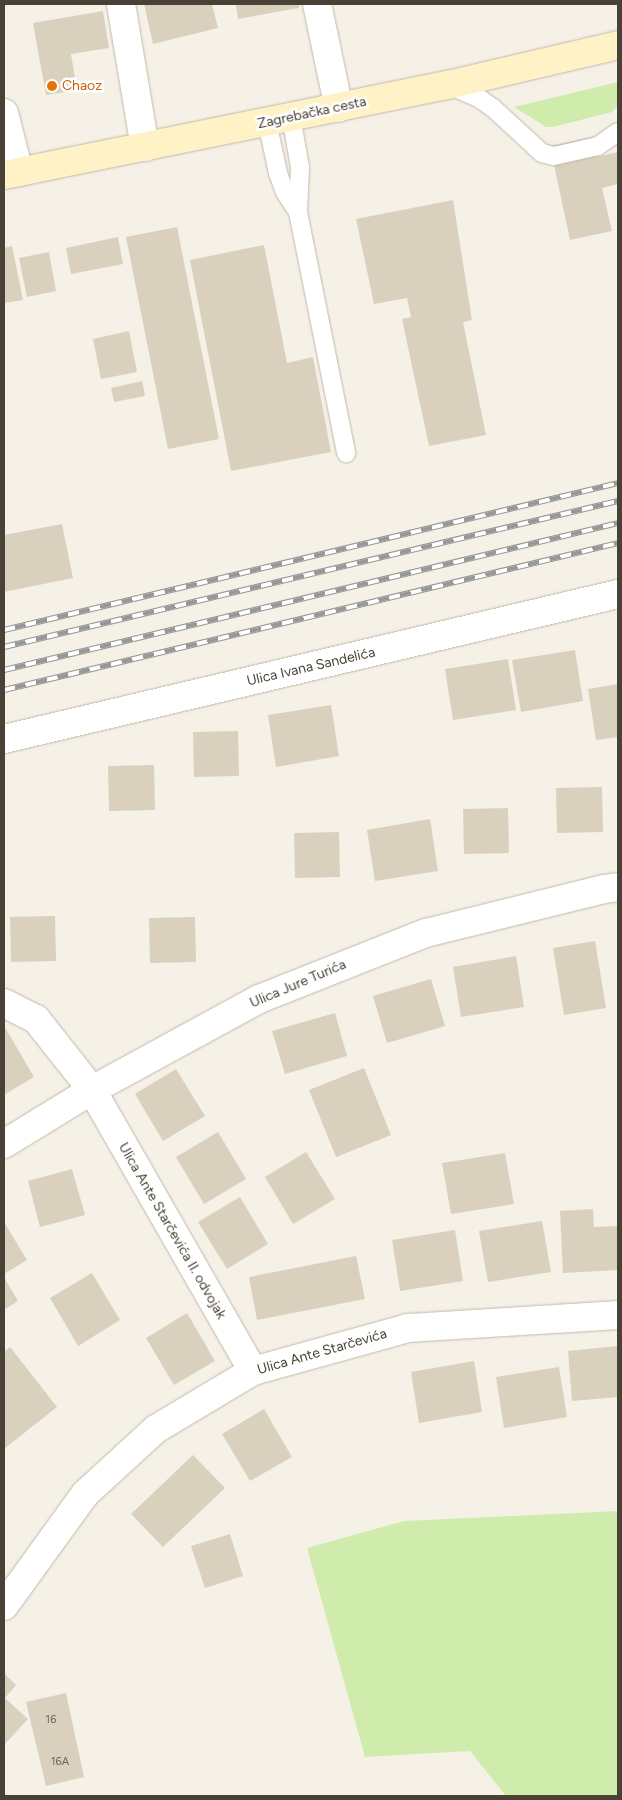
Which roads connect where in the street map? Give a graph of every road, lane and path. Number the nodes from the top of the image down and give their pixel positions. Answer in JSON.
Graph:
{"nodes":[{"id":1,"x":121,"y":4,"type":"edge"},
{"id":2,"x":318,"y":4,"type":"edge"},
{"id":3,"x":618,"y":45,"type":"edge"},
{"id":4,"x":448,"y":85,"type":"junction"},
{"id":5,"x":339,"y":108,"type":"junction"},
{"id":6,"x":4,"y":113,"type":"edge"},
{"id":7,"x":279,"y":120,"type":"junction"},
{"id":8,"x":618,"y":132,"type":"edge"},
{"id":9,"x":144,"y":147,"type":"junction"},
{"id":10,"x":11,"y":174,"type":"edge"},
{"id":11,"x":298,"y":212,"type":"junction"},
{"id":12,"x":346,"y":453,"type":"dead end"},
{"id":13,"x":618,"y":594,"type":"edge"},
{"id":14,"x":4,"y":739,"type":"edge"},
{"id":15,"x":618,"y":888,"type":"edge"},
{"id":16,"x":4,"y":1004,"type":"edge"},
{"id":17,"x":92,"y":1090,"type":"junction"},
{"id":18,"x":4,"y":1144,"type":"edge"},
{"id":19,"x":618,"y":1315,"type":"edge"},
{"id":20,"x":253,"y":1371,"type":"junction"},
{"id":21,"x":4,"y":1606,"type":"edge"}],
"edges":[{"from":1,"to":9,"type":"street"},
{"from":2,"to":5,"type":"street"},
{"from":3,"to":4,"type":"main road","name":"Zagrebačka cesta"},
{"from":4,"to":5,"type":"main road","name":"Zagrebačka cesta"},
{"from":4,"to":8,"type":"lane"},
{"from":5,"to":7,"type":"main road","name":"Zagrebačka cesta"},
{"from":6,"to":10,"type":"street"},
{"from":7,"to":9,"type":"main road","name":"Zagrebačka cesta"},
{"from":7,"to":11,"type":"lane"},
{"from":7,"to":11,"type":"lane"},
{"from":9,"to":10,"type":"main road","name":"Zagrebačka cesta"},
{"from":11,"to":12,"type":"lane"},
{"from":13,"to":14,"type":"street","name":"Ulica Ivana Sandelića"},
{"from":15,"to":17,"type":"street","name":"Ulica Jure Turića"},
{"from":16,"to":17,"type":"street","name":"Ulica Ante Starčevića II. odvojak"},
{"from":17,"to":18,"type":"street","name":"Ulica Jure Turića"},
{"from":17,"to":20,"type":"street","name":"Ulica Ante Starčevića II. odvojak"},
{"from":19,"to":20,"type":"street","name":"Ulica Ante Starčevića"},
{"from":20,"to":21,"type":"street","name":"Ulica Ante Starčevića"}]}
